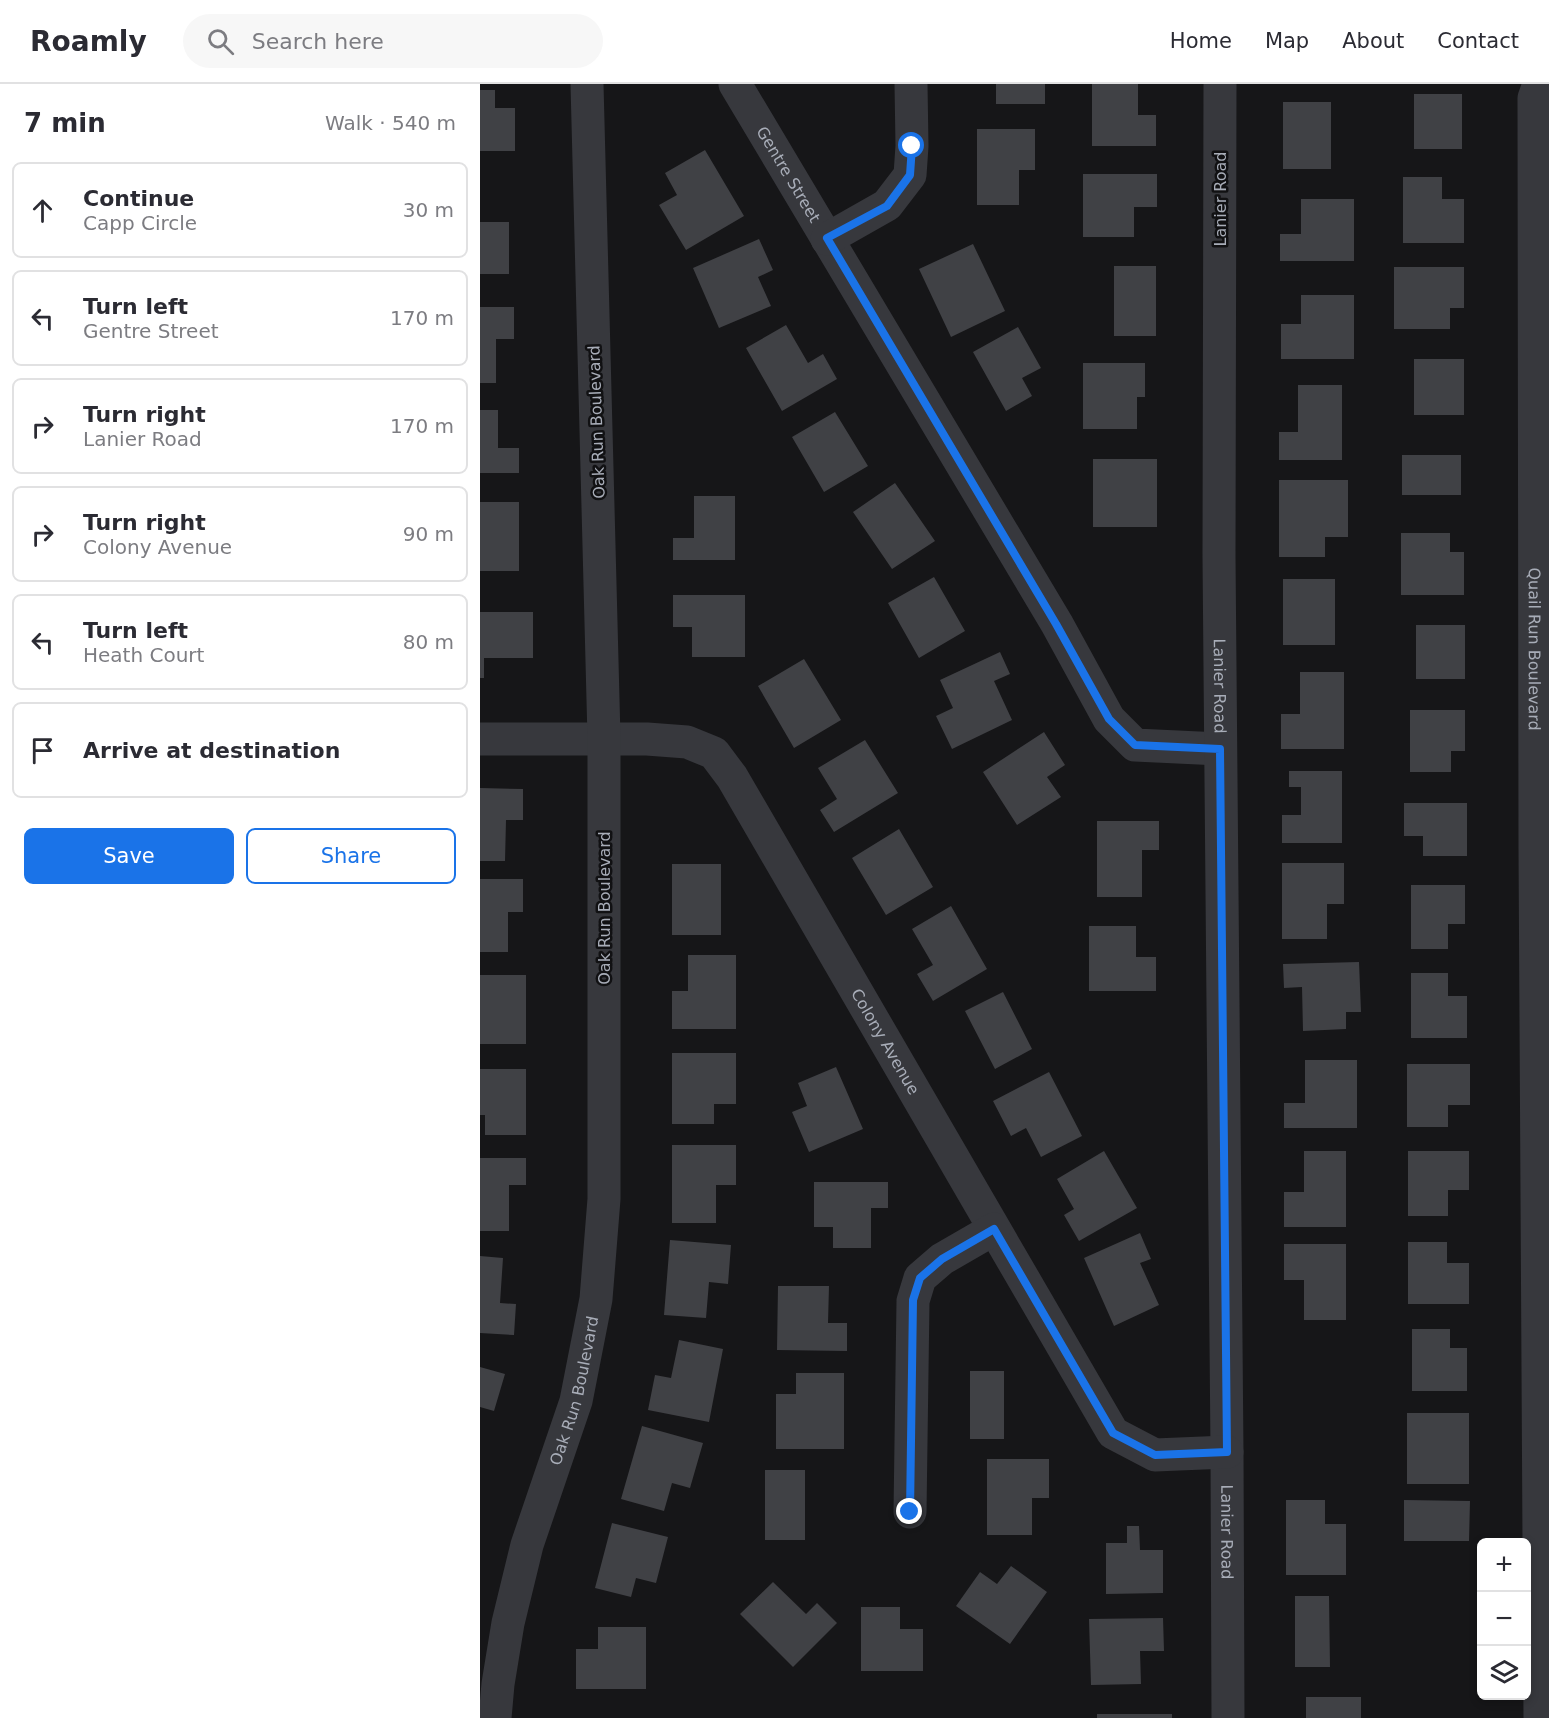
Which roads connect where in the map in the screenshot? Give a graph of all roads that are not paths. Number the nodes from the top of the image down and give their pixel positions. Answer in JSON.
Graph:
{"nodes":[{"id":1,"x":587,"y":84,"type":"edge"},
{"id":2,"x":735,"y":84,"type":"edge"},
{"id":3,"x":911,"y":84,"type":"edge"},
{"id":4,"x":1220,"y":84,"type":"edge"},
{"id":5,"x":1539,"y":84,"type":"edge"},
{"id":6,"x":827,"y":238,"type":"junction"},
{"id":7,"x":1542,"y":485,"type":"edge"},
{"id":8,"x":604,"y":738,"type":"junction"},
{"id":9,"x":480,"y":739,"type":"edge"},
{"id":10,"x":1220,"y":749,"type":"junction"},
{"id":11,"x":1542,"y":847,"type":"edge"},
{"id":12,"x":994,"y":1229,"type":"junction"},
{"id":13,"x":1227,"y":1452,"type":"junction"},
{"id":14,"x":1544,"y":1469,"type":"edge"},
{"id":15,"x":910,"y":1512,"type":"dead end"},
{"id":16,"x":495,"y":1718,"type":"edge"},
{"id":17,"x":1228,"y":1718,"type":"edge"},
{"id":18,"x":1540,"y":1718,"type":"edge"}],
"edges":[{"from":1,"to":8,"type":"street","name":"Oak Run Boulevard"},
{"from":2,"to":6,"type":"street","name":"Gentre Street"},
{"from":3,"to":6,"type":"street"},
{"from":4,"to":10,"type":"street","name":"Lanier Road"},
{"from":5,"to":7,"type":"street","name":"Quail Run Boulevard"},
{"from":6,"to":10,"type":"street","name":"Gentre Street"},
{"from":7,"to":11,"type":"street","name":"Quail Run Boulevard"},
{"from":8,"to":9,"type":"street","name":"Colony Avenue"},
{"from":8,"to":12,"type":"street","name":"Colony Avenue"},
{"from":8,"to":16,"type":"street","name":"Oak Run Boulevard"},
{"from":10,"to":13,"type":"street","name":"Lanier Road"},
{"from":11,"to":14,"type":"street","name":"Quail Run Boulevard"},
{"from":12,"to":13,"type":"street","name":"Colony Avenue"},
{"from":12,"to":15,"type":"street"},
{"from":13,"to":17,"type":"street","name":"Lanier Road"},
{"from":14,"to":18,"type":"street","name":"Quail Run Boulevard"}]}
